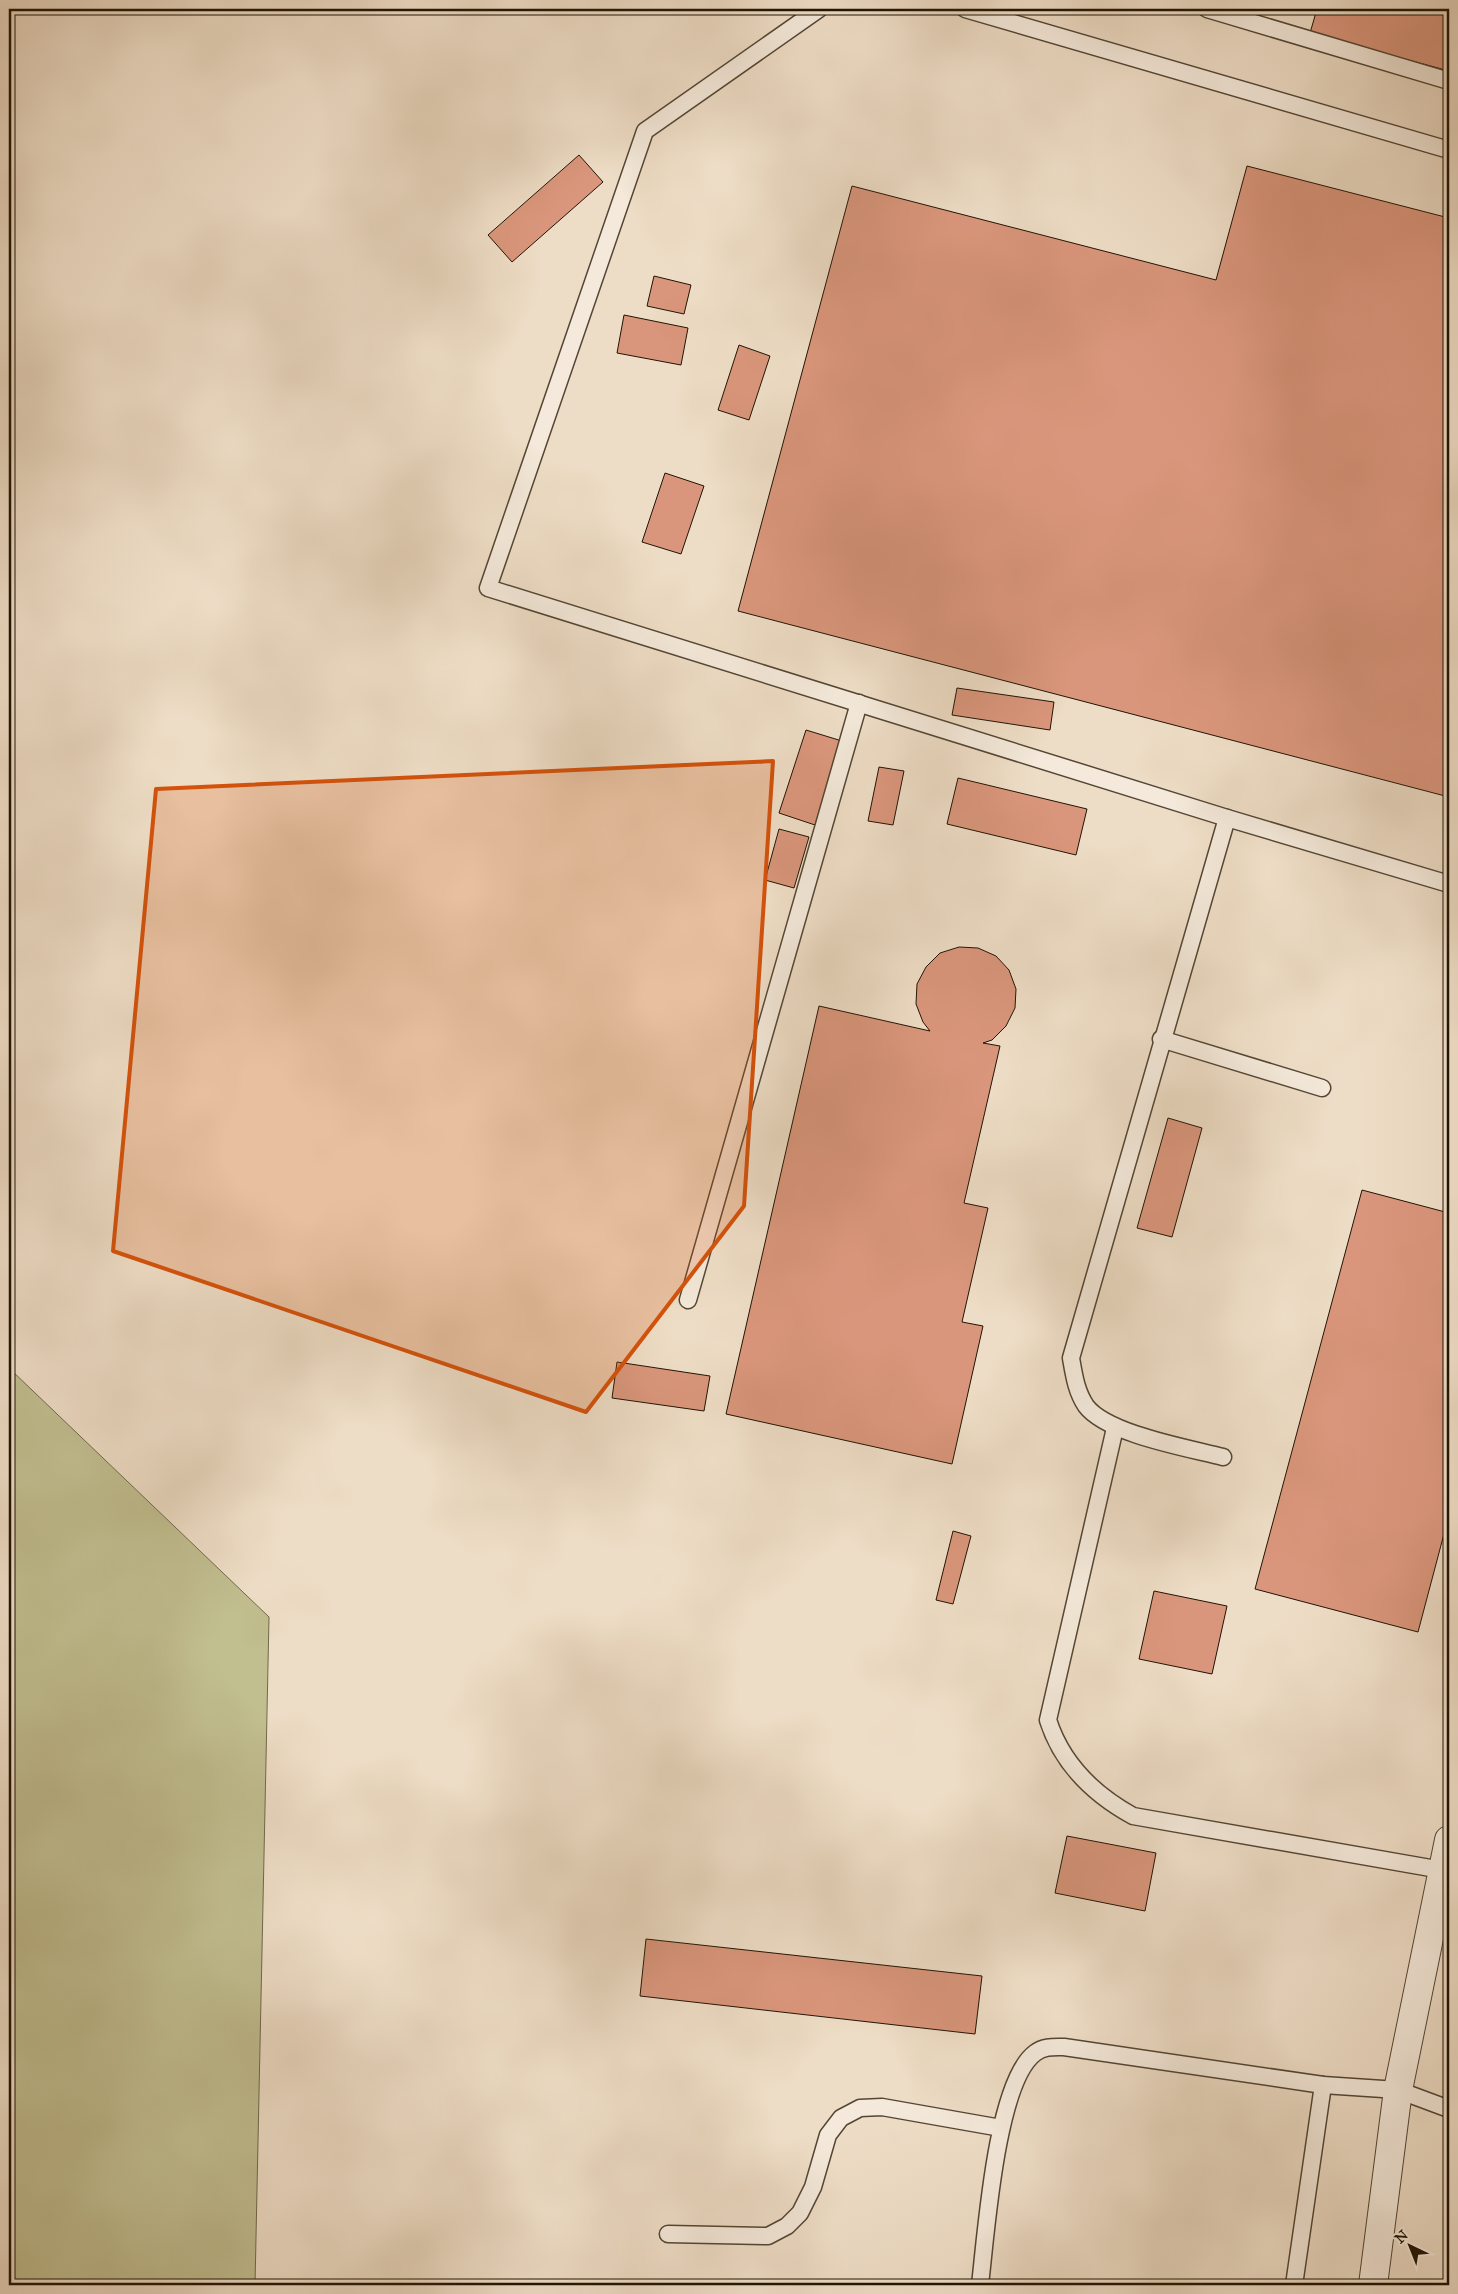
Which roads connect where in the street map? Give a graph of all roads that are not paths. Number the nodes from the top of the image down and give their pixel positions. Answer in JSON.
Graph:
{"nodes":[{"id":1,"x":819,"y":9,"type":"edge"},
{"id":2,"x":964,"y":9,"type":"edge"},
{"id":3,"x":1207,"y":9,"type":"edge"},
{"id":4,"x":1449,"y":81,"type":"edge"},
{"id":5,"x":1449,"y":150,"type":"edge"},
{"id":6,"x":859,"y":703,"type":"junction"},
{"id":7,"x":1227,"y":818,"type":"junction"},
{"id":8,"x":1449,"y":884,"type":"edge"},
{"id":9,"x":1162,"y":1040,"type":"junction"},
{"id":10,"x":1322,"y":1088,"type":"dead end"},
{"id":11,"x":688,"y":1300,"type":"dead end"},
{"id":12,"x":1116,"y":1428,"type":"junction"},
{"id":13,"x":1223,"y":1457,"type":"dead end"},
{"id":14,"x":1449,"y":1840,"type":"edge"},
{"id":15,"x":1442,"y":1870,"type":"junction"},
{"id":16,"x":1324,"y":2085,"type":"junction"},
{"id":17,"x":1398,"y":2090,"type":"junction"},
{"id":18,"x":1449,"y":2109,"type":"edge"},
{"id":19,"x":1001,"y":2128,"type":"junction"},
{"id":20,"x":668,"y":2234,"type":"dead end"},
{"id":21,"x":980,"y":2285,"type":"edge"},
{"id":22,"x":1294,"y":2285,"type":"edge"},
{"id":23,"x":1373,"y":2285,"type":"edge"}],
"edges":[{"from":1,"to":6,"type":"lane"},
{"from":2,"to":5,"type":"lane"},
{"from":3,"to":4,"type":"lane"},
{"from":6,"to":7,"type":"lane"},
{"from":6,"to":11,"type":"lane"},
{"from":7,"to":8,"type":"lane"},
{"from":7,"to":9,"type":"lane"},
{"from":9,"to":10,"type":"lane"},
{"from":9,"to":12,"type":"lane"},
{"from":12,"to":13,"type":"lane"},
{"from":12,"to":15,"type":"lane"},
{"from":14,"to":15,"type":"street"},
{"from":15,"to":17,"type":"street"},
{"from":16,"to":17,"type":"lane"},
{"from":16,"to":19,"type":"lane"},
{"from":16,"to":22,"type":"lane"},
{"from":17,"to":18,"type":"lane"},
{"from":17,"to":23,"type":"street"},
{"from":19,"to":20,"type":"lane"},
{"from":19,"to":21,"type":"lane"}]}
